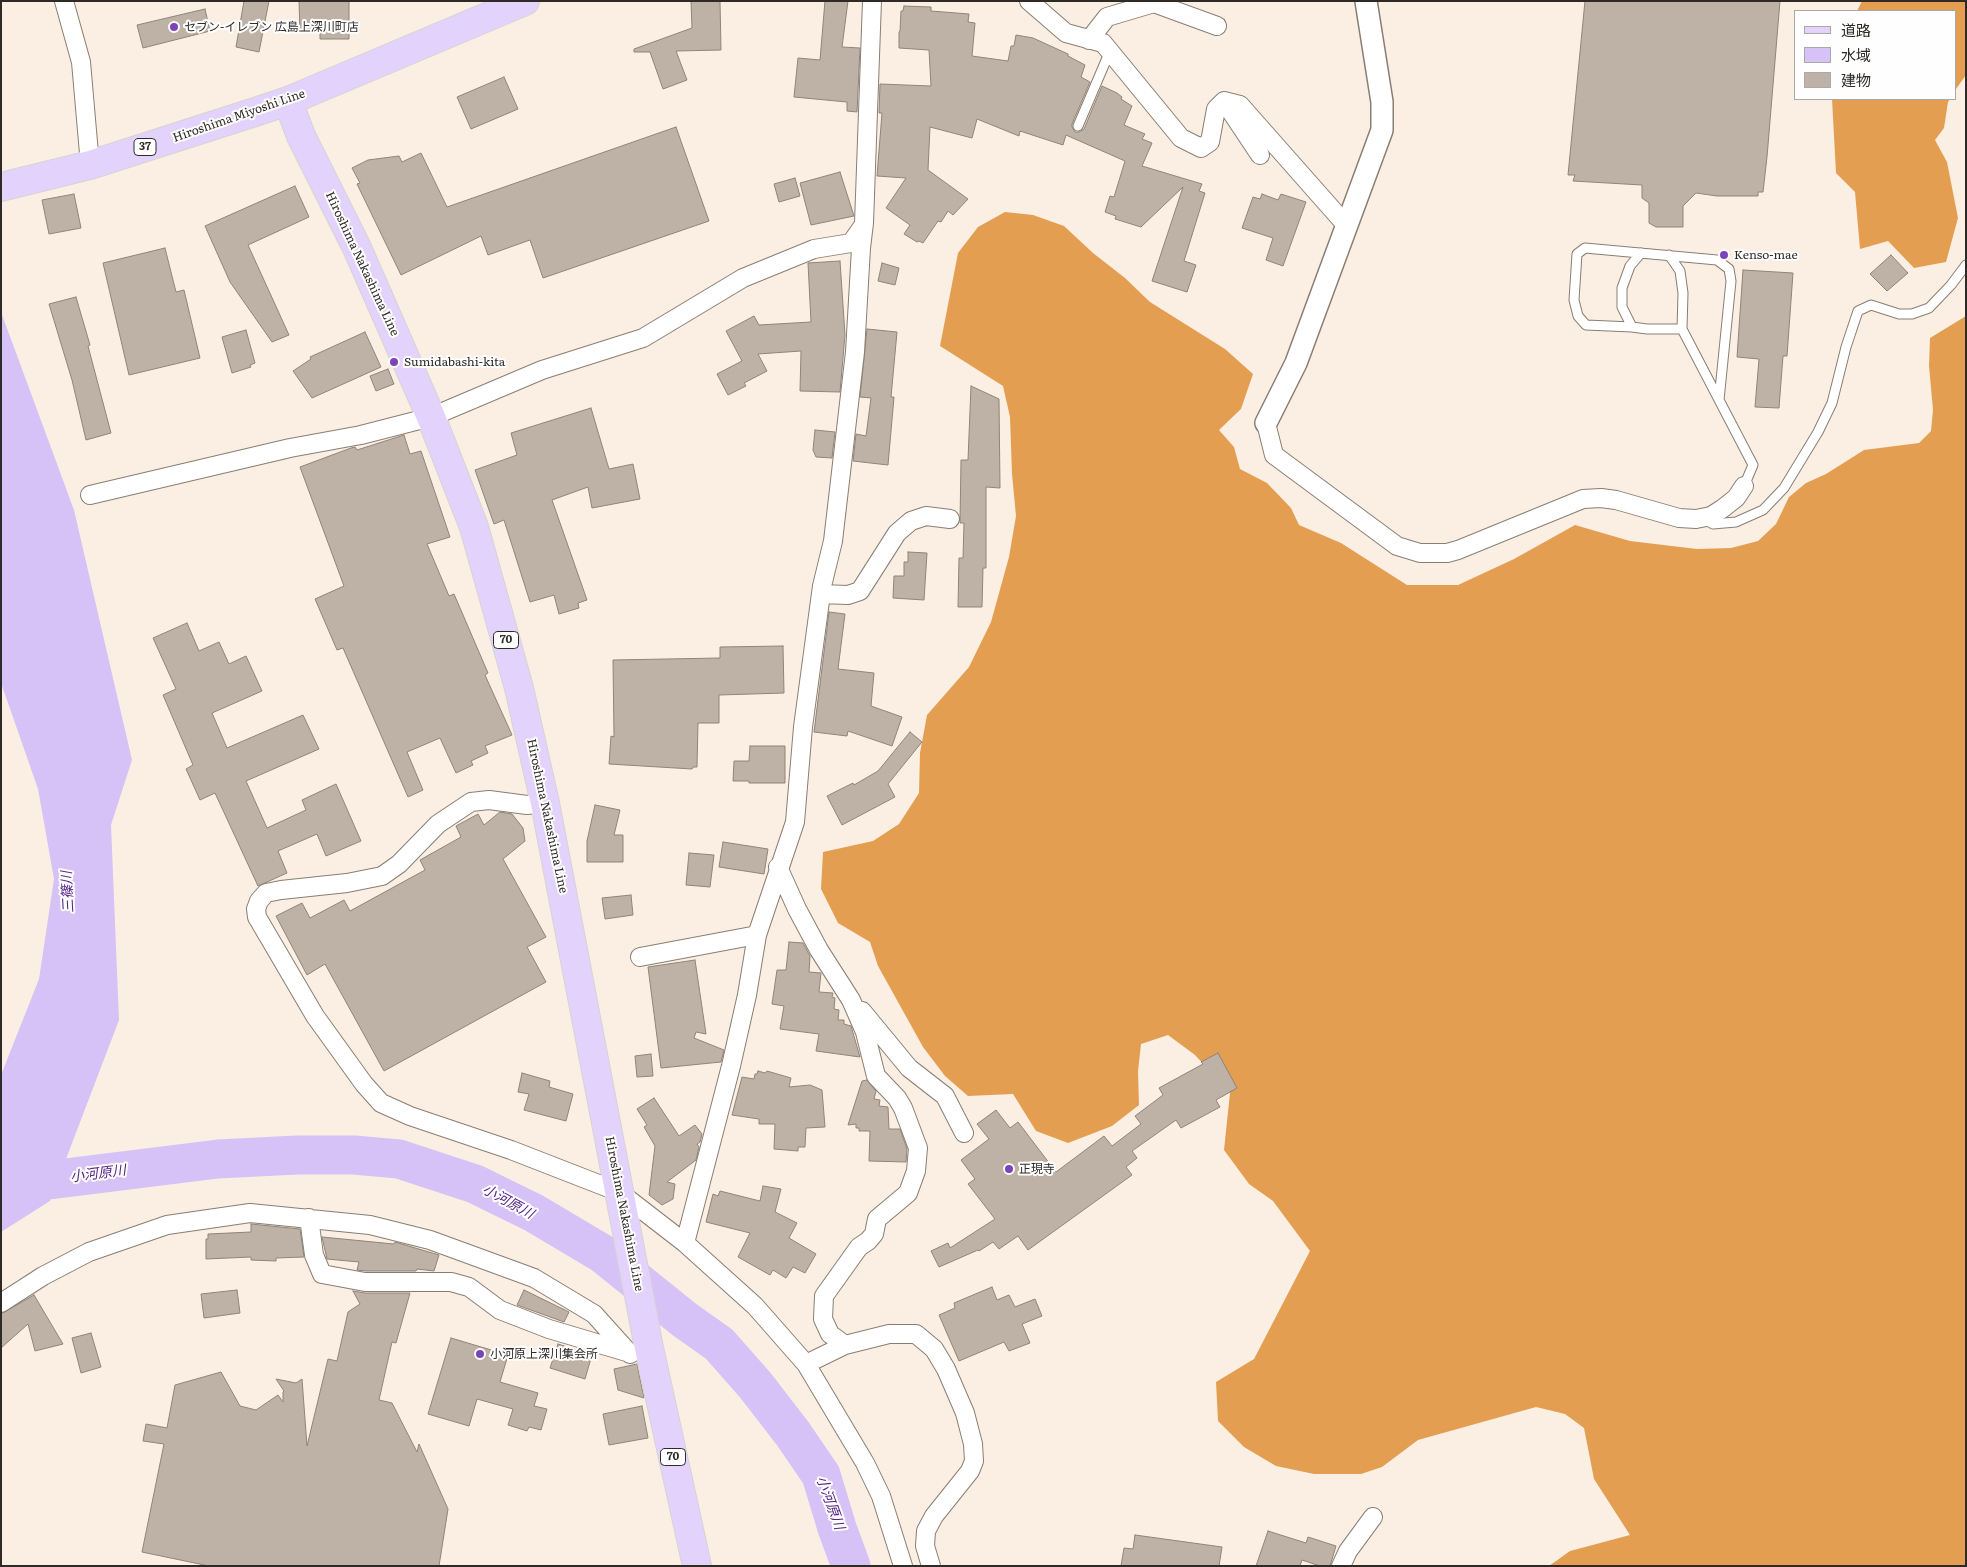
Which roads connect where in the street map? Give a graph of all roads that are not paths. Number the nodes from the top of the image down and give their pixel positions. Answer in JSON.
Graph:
{"nodes":[{"id":1,"x":64,"y":1,"type":"edge"},
{"id":2,"x":525,"y":1,"type":"edge"},
{"id":3,"x":872,"y":1,"type":"edge"},
{"id":4,"x":1029,"y":1,"type":"edge"},
{"id":5,"x":1366,"y":1,"type":"edge"},
{"id":6,"x":1217,"y":26,"type":"dead end"},
{"id":7,"x":1088,"y":40,"type":"junction"},
{"id":8,"x":1110,"y":51,"type":"junction"},
{"id":9,"x":288,"y":101,"type":"junction"},
{"id":10,"x":1224,"y":101,"type":"junction"},
{"id":11,"x":1078,"y":126,"type":"dead end"},
{"id":12,"x":1260,"y":155,"type":"dead end"},
{"id":13,"x":90,"y":165,"type":"junction"},
{"id":14,"x":1,"y":187,"type":"edge"},
{"id":15,"x":864,"y":224,"type":"junction"},
{"id":16,"x":1346,"y":225,"type":"junction"},
{"id":17,"x":1641,"y":253,"type":"junction"},
{"id":18,"x":1669,"y":254,"type":"junction"},
{"id":19,"x":1966,"y":265,"type":"edge"},
{"id":20,"x":1632,"y":327,"type":"junction"},
{"id":21,"x":1682,"y":329,"type":"junction"},
{"id":22,"x":1719,"y":400,"type":"junction"},
{"id":23,"x":431,"y":417,"type":"junction"},
{"id":24,"x":1266,"y":423,"type":"joint"},
{"id":25,"x":1744,"y":486,"type":"joint"},
{"id":26,"x":90,"y":495,"type":"dead end"},
{"id":27,"x":1701,"y":518,"type":"junction"},
{"id":28,"x":950,"y":519,"type":"dead end"},
{"id":29,"x":821,"y":594,"type":"junction"},
{"id":30,"x":546,"y":803,"type":"junction"},
{"id":31,"x":778,"y":867,"type":"junction"},
{"id":32,"x":757,"y":935,"type":"junction"},
{"id":33,"x":640,"y":957,"type":"dead end"},
{"id":34,"x":840,"y":983,"type":"junction"},
{"id":35,"x":964,"y":1133,"type":"dead end"},
{"id":36,"x":622,"y":1202,"type":"junction"},
{"id":37,"x":309,"y":1218,"type":"junction"},
{"id":38,"x":685,"y":1243,"type":"junction"},
{"id":39,"x":1,"y":1303,"type":"edge"},
{"id":40,"x":845,"y":1345,"type":"junction"},
{"id":41,"x":644,"y":1353,"type":"junction"},
{"id":42,"x":806,"y":1364,"type":"junction"},
{"id":43,"x":1373,"y":1517,"type":"dead end"},
{"id":44,"x":697,"y":1566,"type":"edge"},
{"id":45,"x":903,"y":1566,"type":"edge"},
{"id":46,"x":931,"y":1566,"type":"edge"},
{"id":47,"x":1341,"y":1566,"type":"edge"}],
"edges":[{"from":1,"to":13,"type":"street"},
{"from":2,"to":9,"type":"main road","name":"Hiroshima Miyoshi Line","number":"37"},
{"from":3,"to":15,"type":"street"},
{"from":4,"to":7,"type":"street"},
{"from":5,"to":16,"type":"street"},
{"from":6,"to":7,"type":"street"},
{"from":7,"to":8,"type":"street"},
{"from":8,"to":10,"type":"street"},
{"from":8,"to":11,"type":"lane"},
{"from":9,"to":13,"type":"main road","name":"Hiroshima Miyoshi Line","number":"37"},
{"from":9,"to":23,"type":"main road","name":"Hiroshima Nakashima Line","number":"70"},
{"from":10,"to":12,"type":"street"},
{"from":10,"to":16,"type":"street"},
{"from":13,"to":14,"type":"main road","name":"Hiroshima Miyoshi Line","number":"37"},
{"from":15,"to":23,"type":"street"},
{"from":15,"to":29,"type":"street"},
{"from":16,"to":24,"type":"street"},
{"from":17,"to":18,"type":"lane"},
{"from":17,"to":20,"type":"lane"},
{"from":17,"to":20,"type":"lane"},
{"from":18,"to":21,"type":"lane"},
{"from":18,"to":22,"type":"lane"},
{"from":19,"to":27,"type":"lane"},
{"from":20,"to":21,"type":"lane"},
{"from":21,"to":22,"type":"lane"},
{"from":22,"to":25,"type":"lane"},
{"from":23,"to":26,"type":"street"},
{"from":23,"to":30,"type":"main road","name":"Hiroshima Nakashima Line","number":"70"},
{"from":24,"to":27,"type":"street"},
{"from":25,"to":27,"type":"street"},
{"from":28,"to":29,"type":"street"},
{"from":29,"to":31,"type":"street"},
{"from":30,"to":36,"type":"main road","name":"Hiroshima Nakashima Line","number":"70"},
{"from":30,"to":36,"type":"street"},
{"from":31,"to":32,"type":"street"},
{"from":31,"to":34,"type":"street"},
{"from":32,"to":33,"type":"street"},
{"from":32,"to":38,"type":"street"},
{"from":34,"to":35,"type":"street"},
{"from":34,"to":40,"type":"street"},
{"from":36,"to":38,"type":"street"},
{"from":36,"to":41,"type":"main road","name":"Hiroshima Nakashima Line","number":"70"},
{"from":37,"to":39,"type":"street"},
{"from":37,"to":41,"type":"street"},
{"from":37,"to":41,"type":"street"},
{"from":38,"to":42,"type":"street"},
{"from":40,"to":42,"type":"street"},
{"from":40,"to":46,"type":"street"},
{"from":41,"to":44,"type":"main road","name":"Hiroshima Nakashima Line","number":"70"},
{"from":42,"to":45,"type":"street"},
{"from":43,"to":47,"type":"street"}]}
